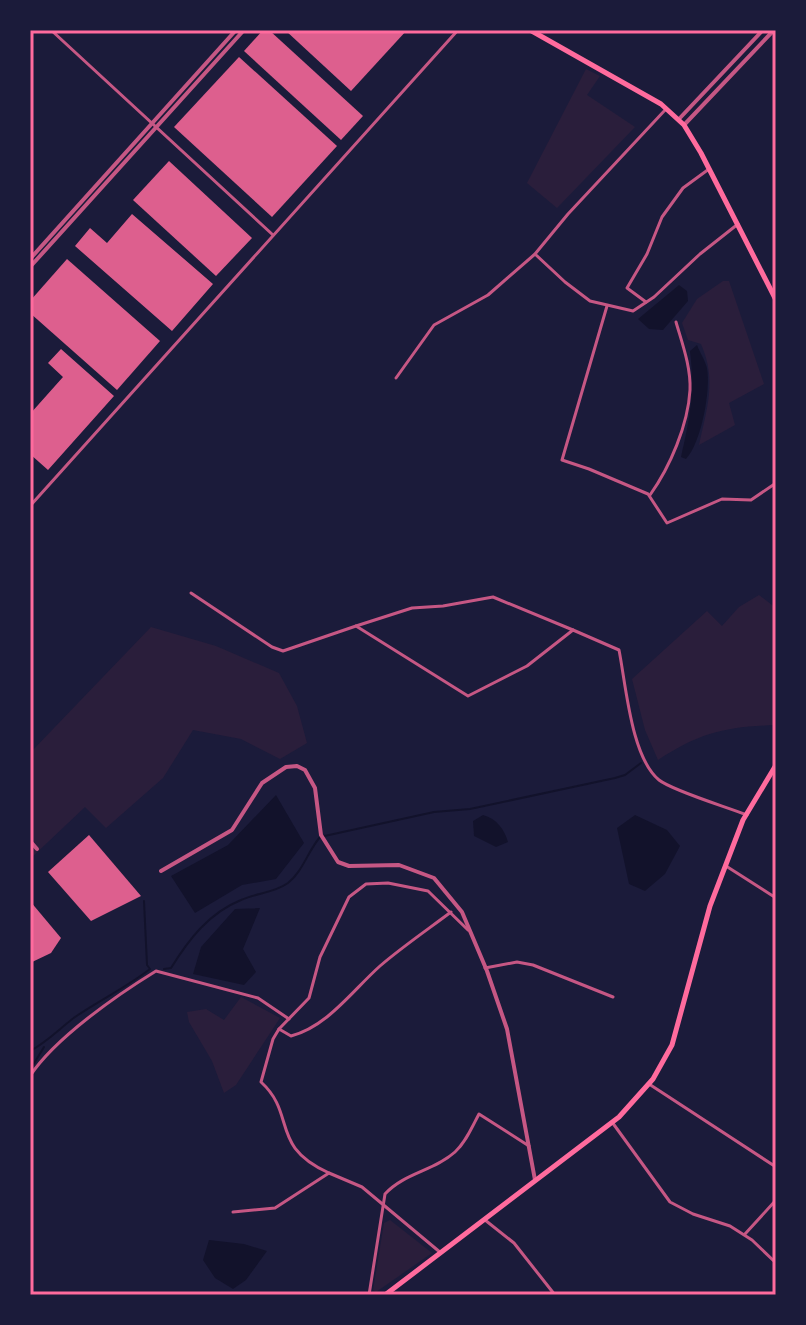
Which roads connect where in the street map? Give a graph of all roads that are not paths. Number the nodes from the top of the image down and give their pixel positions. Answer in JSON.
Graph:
{"nodes":[{"id":1,"x":51,"y":30,"type":"edge"},
{"id":2,"x":236,"y":30,"type":"edge"},
{"id":3,"x":244,"y":30,"type":"edge"},
{"id":4,"x":458,"y":30,"type":"edge"},
{"id":5,"x":530,"y":30,"type":"edge"},
{"id":6,"x":763,"y":30,"type":"edge"},
{"id":7,"x":774,"y":30,"type":"edge"},
{"id":8,"x":666,"y":109,"type":"junction"},
{"id":9,"x":679,"y":119,"type":"junction"},
{"id":10,"x":684,"y":125,"type":"junction"},
{"id":11,"x":153,"y":126,"type":"junction"},
{"id":12,"x":709,"y":169,"type":"junction"},
{"id":13,"x":738,"y":224,"type":"junction"},
{"id":14,"x":273,"y":235,"type":"junction"},
{"id":15,"x":535,"y":254,"type":"junction"},
{"id":16,"x":30,"y":259,"type":"edge"},
{"id":17,"x":30,"y":267,"type":"edge"},
{"id":18,"x":776,"y":300,"type":"edge"},
{"id":19,"x":647,"y":303,"type":"junction"},
{"id":20,"x":607,"y":306,"type":"junction"},
{"id":21,"x":676,"y":322,"type":"dead end"},
{"id":22,"x":396,"y":378,"type":"dead end"},
{"id":23,"x":776,"y":483,"type":"edge"},
{"id":24,"x":649,"y":496,"type":"junction"},
{"id":25,"x":30,"y":506,"type":"edge"},
{"id":26,"x":191,"y":593,"type":"dead end"},
{"id":27,"x":356,"y":626,"type":"junction"},
{"id":28,"x":573,"y":630,"type":"junction"},
{"id":29,"x":776,"y":765,"type":"edge"},
{"id":30,"x":747,"y":815,"type":"junction"},
{"id":31,"x":30,"y":841,"type":"edge"},
{"id":32,"x":37,"y":849,"type":"dead end"},
{"id":33,"x":726,"y":866,"type":"junction"},
{"id":34,"x":161,"y":871,"type":"dead end"},
{"id":35,"x":776,"y":898,"type":"edge"},
{"id":36,"x":451,"y":912,"type":"junction"},
{"id":37,"x":470,"y":933,"type":"junction"},
{"id":38,"x":485,"y":968,"type":"junction"},
{"id":39,"x":613,"y":997,"type":"dead end"},
{"id":40,"x":289,"y":1019,"type":"junction"},
{"id":41,"x":279,"y":1029,"type":"junction"},
{"id":42,"x":30,"y":1076,"type":"edge"},
{"id":43,"x":649,"y":1084,"type":"junction"},
{"id":44,"x":612,"y":1122,"type":"junction"},
{"id":45,"x":529,"y":1146,"type":"junction"},
{"id":46,"x":776,"y":1167,"type":"edge"},
{"id":47,"x":329,"y":1173,"type":"junction"},
{"id":48,"x":535,"y":1183,"type":"junction"},
{"id":49,"x":776,"y":1200,"type":"edge"},
{"id":50,"x":384,"y":1205,"type":"junction"},
{"id":51,"x":233,"y":1212,"type":"dead end"},
{"id":52,"x":485,"y":1220,"type":"junction"},
{"id":53,"x":745,"y":1234,"type":"junction"},
{"id":54,"x":441,"y":1253,"type":"junction"},
{"id":55,"x":776,"y":1263,"type":"edge"},
{"id":56,"x":369,"y":1295,"type":"edge"},
{"id":57,"x":385,"y":1295,"type":"edge"},
{"id":58,"x":555,"y":1295,"type":"edge"}],
"edges":[{"from":1,"to":11,"type":"street"},
{"from":2,"to":11,"type":"street"},
{"from":3,"to":11,"type":"street"},
{"from":4,"to":14,"type":"street"},
{"from":5,"to":8,"type":"main road"},
{"from":6,"to":9,"type":"street"},
{"from":7,"to":10,"type":"street"},
{"from":8,"to":9,"type":"main road"},
{"from":8,"to":15,"type":"street"},
{"from":9,"to":10,"type":"main road"},
{"from":10,"to":12,"type":"main road"},
{"from":11,"to":14,"type":"street"},
{"from":11,"to":16,"type":"street"},
{"from":11,"to":17,"type":"street"},
{"from":12,"to":13,"type":"main road"},
{"from":12,"to":19,"type":"street"},
{"from":13,"to":18,"type":"main road"},
{"from":13,"to":19,"type":"street"},
{"from":14,"to":25,"type":"street"},
{"from":15,"to":20,"type":"street"},
{"from":15,"to":22,"type":"street"},
{"from":19,"to":20,"type":"street"},
{"from":20,"to":24,"type":"street"},
{"from":21,"to":24,"type":"street"},
{"from":23,"to":24,"type":"street"},
{"from":26,"to":27,"type":"street"},
{"from":27,"to":28,"type":"street"},
{"from":27,"to":28,"type":"street"},
{"from":28,"to":30,"type":"street"},
{"from":29,"to":30,"type":"main road"},
{"from":30,"to":33,"type":"main road"},
{"from":31,"to":32,"type":"street"},
{"from":33,"to":35,"type":"street"},
{"from":33,"to":43,"type":"main road"},
{"from":34,"to":37,"type":"street"},
{"from":36,"to":37,"type":"street"},
{"from":36,"to":40,"type":"street"},
{"from":36,"to":41,"type":"street"},
{"from":37,"to":38,"type":"street"},
{"from":38,"to":39,"type":"street"},
{"from":38,"to":45,"type":"street"},
{"from":40,"to":41,"type":"street"},
{"from":40,"to":42,"type":"street"},
{"from":41,"to":47,"type":"street"},
{"from":43,"to":44,"type":"main road"},
{"from":43,"to":46,"type":"street"},
{"from":44,"to":48,"type":"main road"},
{"from":44,"to":53,"type":"street"},
{"from":45,"to":48,"type":"street"},
{"from":45,"to":50,"type":"street"},
{"from":47,"to":50,"type":"street"},
{"from":47,"to":51,"type":"street"},
{"from":48,"to":52,"type":"main road"},
{"from":49,"to":53,"type":"street"},
{"from":50,"to":54,"type":"street"},
{"from":50,"to":56,"type":"street"},
{"from":52,"to":54,"type":"main road"},
{"from":52,"to":58,"type":"street"},
{"from":53,"to":55,"type":"street"},
{"from":54,"to":57,"type":"main road"}]}
